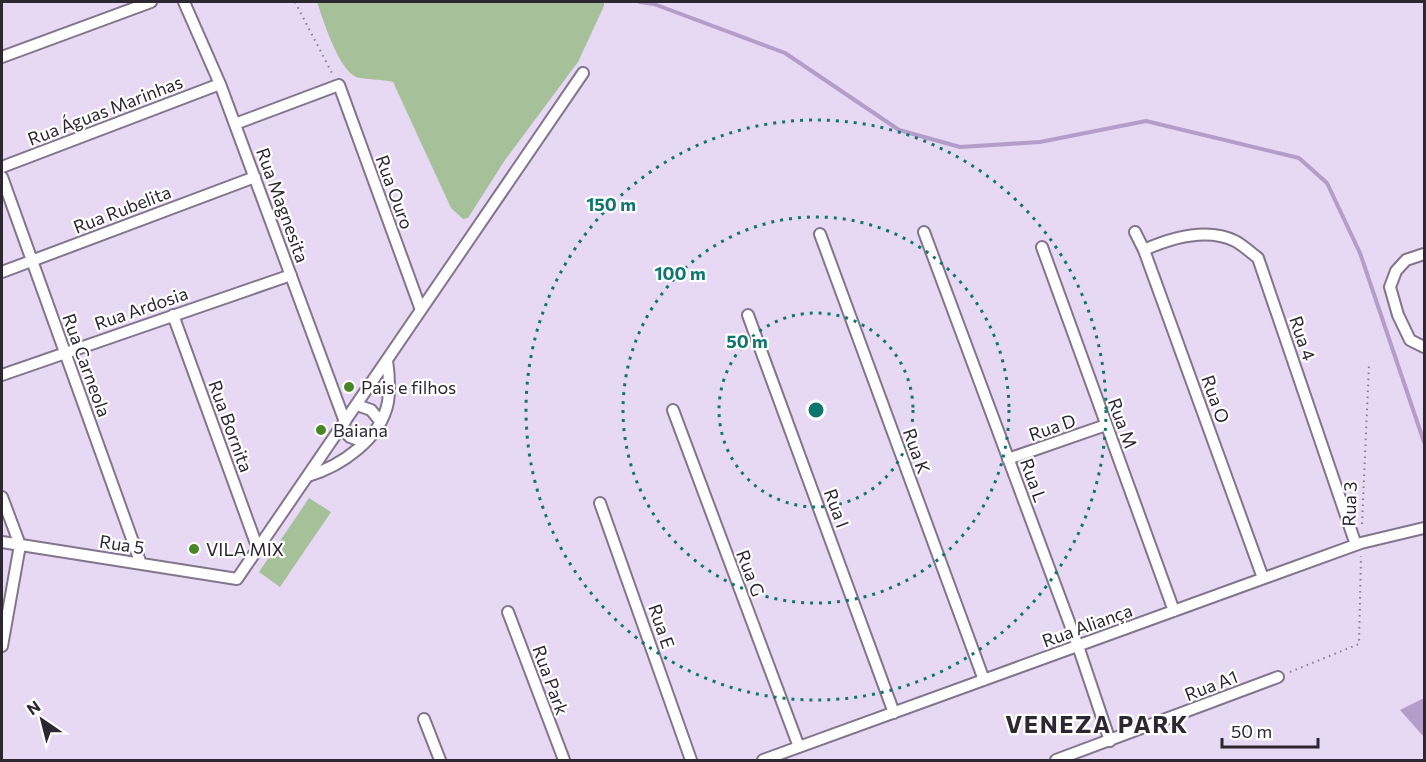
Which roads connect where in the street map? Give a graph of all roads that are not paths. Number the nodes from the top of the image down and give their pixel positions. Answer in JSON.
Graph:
{"nodes":[{"id":1,"x":151,"y":2,"type":"edge"},
{"id":2,"x":184,"y":2,"type":"edge"},
{"id":3,"x":2,"y":57,"type":"edge"},
{"id":4,"x":583,"y":73,"type":"dead end"},
{"id":5,"x":220,"y":84,"type":"junction"},
{"id":6,"x":235,"y":124,"type":"junction"},
{"id":7,"x":2,"y":168,"type":"edge"},
{"id":8,"x":2,"y":177,"type":"edge"},
{"id":9,"x":255,"y":177,"type":"junction"},
{"id":10,"x":924,"y":232,"type":"dead end"},
{"id":11,"x":1135,"y":232,"type":"dead end"},
{"id":12,"x":820,"y":234,"type":"dead end"},
{"id":13,"x":1042,"y":247,"type":"dead end"},
{"id":14,"x":1144,"y":250,"type":"junction"},
{"id":15,"x":1425,"y":254,"type":"edge"},
{"id":16,"x":32,"y":261,"type":"junction"},
{"id":17,"x":2,"y":272,"type":"edge"},
{"id":18,"x":291,"y":275,"type":"junction"},
{"id":19,"x":421,"y":310,"type":"junction"},
{"id":20,"x":173,"y":315,"type":"junction"},
{"id":21,"x":748,"y":315,"type":"dead end"},
{"id":22,"x":1425,"y":347,"type":"edge"},
{"id":23,"x":65,"y":351,"type":"junction"},
{"id":24,"x":387,"y":360,"type":"junction"},
{"id":25,"x":2,"y":375,"type":"edge"},
{"id":26,"x":357,"y":405,"type":"junction"},
{"id":27,"x":673,"y":410,"type":"dead end"},
{"id":28,"x":380,"y":421,"type":"junction"},
{"id":29,"x":343,"y":425,"type":"junction"},
{"id":30,"x":1107,"y":425,"type":"junction"},
{"id":31,"x":364,"y":442,"type":"junction"},
{"id":32,"x":1008,"y":459,"type":"junction"},
{"id":33,"x":308,"y":476,"type":"junction"},
{"id":34,"x":2,"y":497,"type":"edge"},
{"id":35,"x":600,"y":503,"type":"dead end"},
{"id":36,"x":1425,"y":528,"type":"edge"},
{"id":37,"x":2,"y":542,"type":"edge"},
{"id":38,"x":1359,"y":544,"type":"junction"},
{"id":39,"x":20,"y":545,"type":"junction"},
{"id":40,"x":258,"y":549,"type":"junction"},
{"id":41,"x":141,"y":564,"type":"junction"},
{"id":42,"x":1263,"y":579,"type":"junction"},
{"id":43,"x":1174,"y":611,"type":"junction"},
{"id":44,"x":508,"y":612,"type":"dead end"},
{"id":45,"x":2,"y":646,"type":"edge"},
{"id":46,"x":1078,"y":646,"type":"junction"},
{"id":47,"x":1278,"y":677,"type":"road end"},
{"id":48,"x":984,"y":680,"type":"junction"},
{"id":49,"x":894,"y":713,"type":"junction"},
{"id":50,"x":424,"y":719,"type":"dead end"},
{"id":51,"x":1110,"y":741,"type":"junction"},
{"id":52,"x":799,"y":747,"type":"junction"},
{"id":53,"x":440,"y":760,"type":"edge"},
{"id":54,"x":564,"y":760,"type":"edge"},
{"id":55,"x":691,"y":760,"type":"edge"},
{"id":56,"x":763,"y":760,"type":"edge"},
{"id":57,"x":1056,"y":760,"type":"edge"}],
"edges":[{"from":1,"to":3,"type":"street"},
{"from":2,"to":5,"type":"street","name":"Rua Magnesita"},
{"from":4,"to":19,"type":"street"},
{"from":5,"to":6,"type":"street","name":"Rua Magnesita"},
{"from":5,"to":7,"type":"street","name":"Rua Águas Marinhas"},
{"from":6,"to":9,"type":"street","name":"Rua Magnesita"},
{"from":6,"to":19,"type":"street","name":"Rua Ouro"},
{"from":8,"to":16,"type":"street","name":"Rua Carneola"},
{"from":9,"to":16,"type":"street","name":"Rua Rubelita"},
{"from":9,"to":18,"type":"street","name":"Rua Magnesita"},
{"from":10,"to":32,"type":"street","name":"Rua L"},
{"from":11,"to":14,"type":"street","name":"Rua O"},
{"from":12,"to":48,"type":"street","name":"Rua K"},
{"from":13,"to":30,"type":"street","name":"Rua M"},
{"from":14,"to":38,"type":"street","name":"Rua 4"},
{"from":14,"to":42,"type":"street","name":"Rua O"},
{"from":15,"to":22,"type":"street"},
{"from":16,"to":17,"type":"street","name":"Rua Rubelita"},
{"from":16,"to":23,"type":"street","name":"Rua Carneola"},
{"from":18,"to":20,"type":"street","name":"Rua Ardosia"},
{"from":18,"to":29,"type":"street","name":"Rua Magnesita"},
{"from":19,"to":24,"type":"street"},
{"from":20,"to":23,"type":"street","name":"Rua Ardosia"},
{"from":20,"to":40,"type":"street","name":"Rua Bornita"},
{"from":21,"to":49,"type":"street","name":"Rua I"},
{"from":23,"to":25,"type":"street","name":"Rua Ardosia"},
{"from":23,"to":41,"type":"street","name":"Rua Carneola"},
{"from":24,"to":26,"type":"street"},
{"from":24,"to":28,"type":"street"},
{"from":26,"to":28,"type":"street"},
{"from":26,"to":29,"type":"street"},
{"from":27,"to":52,"type":"street","name":"Rua G"},
{"from":28,"to":31,"type":"street"},
{"from":29,"to":31,"type":"street"},
{"from":29,"to":33,"type":"street"},
{"from":30,"to":32,"type":"street","name":"Rua D"},
{"from":30,"to":43,"type":"street","name":"Rua M"},
{"from":31,"to":33,"type":"street"},
{"from":32,"to":46,"type":"street","name":"Rua L"},
{"from":33,"to":40,"type":"street"},
{"from":34,"to":39,"type":"street"},
{"from":35,"to":55,"type":"street","name":"Rua E"},
{"from":36,"to":38,"type":"street","name":"Rua Aliança"},
{"from":37,"to":39,"type":"street","name":"Rua 5"},
{"from":38,"to":42,"type":"street","name":"Rua Aliança"},
{"from":39,"to":41,"type":"street","name":"Rua 5"},
{"from":39,"to":45,"type":"street"},
{"from":40,"to":41,"type":"street","name":"Rua 5"},
{"from":42,"to":43,"type":"street","name":"Rua Aliança"},
{"from":43,"to":46,"type":"street","name":"Rua Aliança"},
{"from":44,"to":54,"type":"street","name":"Rua Park"},
{"from":46,"to":48,"type":"street","name":"Rua Aliança"},
{"from":46,"to":51,"type":"street","name":"Rua L"},
{"from":47,"to":51,"type":"street","name":"Rua A1"},
{"from":48,"to":49,"type":"street","name":"Rua Aliança"},
{"from":49,"to":52,"type":"street","name":"Rua Aliança"},
{"from":50,"to":53,"type":"street"},
{"from":51,"to":57,"type":"street","name":"Rua A1"},
{"from":52,"to":56,"type":"street","name":"Rua Aliança"}]}
